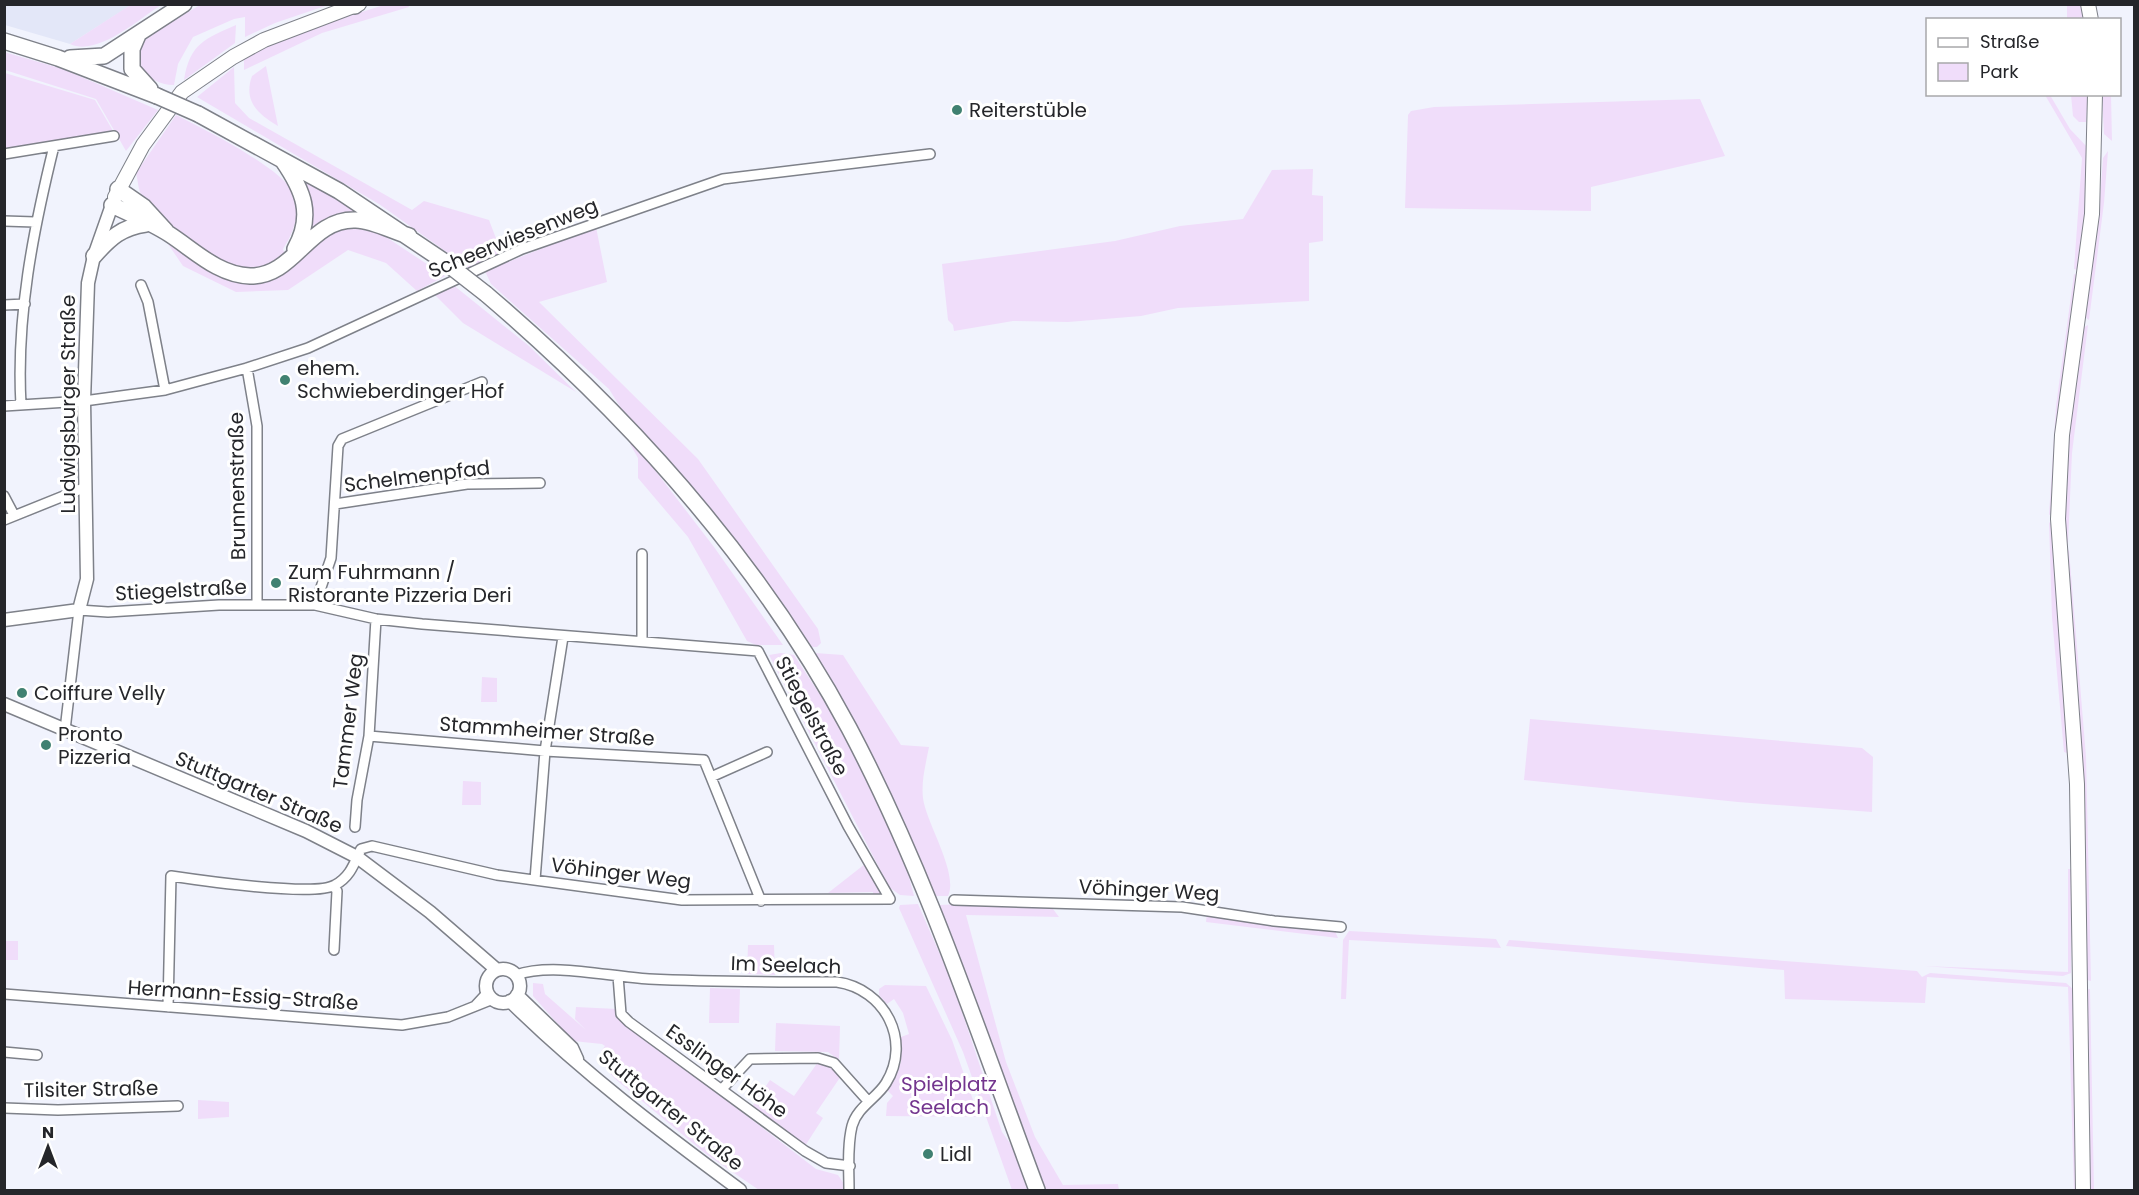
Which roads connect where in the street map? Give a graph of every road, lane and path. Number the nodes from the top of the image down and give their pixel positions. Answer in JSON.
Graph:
{"nodes":[{"id":1,"x":184,"y":4,"type":"edge"},
{"id":2,"x":356,"y":5,"type":"edge"},
{"id":3,"x":138,"y":35,"type":"junction"},
{"id":4,"x":4,"y":41,"type":"edge"},
{"id":5,"x":58,"y":58,"type":"junction"},
{"id":6,"x":157,"y":96,"type":"junction"},
{"id":7,"x":2095,"y":96,"type":"edge"},
{"id":8,"x":114,"y":136,"type":"dead end"},
{"id":9,"x":54,"y":146,"type":"junction"},
{"id":10,"x":4,"y":154,"type":"edge"},
{"id":11,"x":930,"y":154,"type":"dead end"},
{"id":12,"x":281,"y":159,"type":"junction"},
{"id":13,"x":118,"y":189,"type":"junction"},
{"id":14,"x":112,"y":205,"type":"junction"},
{"id":15,"x":4,"y":221,"type":"edge"},
{"id":16,"x":35,"y":222,"type":"junction"},
{"id":17,"x":146,"y":224,"type":"junction"},
{"id":18,"x":167,"y":233,"type":"junction"},
{"id":19,"x":409,"y":236,"type":"junction"},
{"id":20,"x":94,"y":256,"type":"junction"},
{"id":21,"x":289,"y":260,"type":"junction"},
{"id":22,"x":141,"y":285,"type":"dead end"},
{"id":23,"x":25,"y":304,"type":"junction"},
{"id":24,"x":4,"y":305,"type":"edge"},
{"id":25,"x":247,"y":368,"type":"junction"},
{"id":26,"x":482,"y":382,"type":"dead end"},
{"id":27,"x":165,"y":390,"type":"junction"},
{"id":28,"x":84,"y":401,"type":"junction"},
{"id":29,"x":21,"y":405,"type":"junction"},
{"id":30,"x":4,"y":406,"type":"edge"},
{"id":31,"x":540,"y":483,"type":"dead end"},
{"id":32,"x":86,"y":487,"type":"junction"},
{"id":33,"x":4,"y":496,"type":"edge"},
{"id":34,"x":335,"y":504,"type":"junction"},
{"id":35,"x":14,"y":515,"type":"junction"},
{"id":36,"x":4,"y":520,"type":"edge"},
{"id":37,"x":642,"y":554,"type":"dead end"},
{"id":38,"x":257,"y":604,"type":"junction"},
{"id":39,"x":315,"y":604,"type":"junction"},
{"id":40,"x":79,"y":610,"type":"junction"},
{"id":41,"x":376,"y":619,"type":"junction"},
{"id":42,"x":4,"y":620,"type":"edge"},
{"id":43,"x":563,"y":637,"type":"junction"},
{"id":44,"x":642,"y":641,"type":"junction"},
{"id":45,"x":4,"y":704,"type":"edge"},
{"id":46,"x":65,"y":730,"type":"junction"},
{"id":47,"x":369,"y":736,"type":"junction"},
{"id":48,"x":545,"y":751,"type":"junction"},
{"id":49,"x":767,"y":752,"type":"dead end"},
{"id":50,"x":711,"y":777,"type":"junction"},
{"id":51,"x":355,"y":827,"type":"dead end"},
{"id":52,"x":357,"y":857,"type":"junction"},
{"id":53,"x":535,"y":880,"type":"junction"},
{"id":54,"x":334,"y":886,"type":"junction"},
{"id":55,"x":890,"y":899,"type":"joint"},
{"id":56,"x":954,"y":900,"type":"dead end"},
{"id":57,"x":760,"y":901,"type":"junction"},
{"id":58,"x":1341,"y":927,"type":"dead end"},
{"id":59,"x":334,"y":950,"type":"dead end"},
{"id":60,"x":493,"y":973,"type":"junction"},
{"id":61,"x":516,"y":975,"type":"junction"},
{"id":62,"x":618,"y":976,"type":"junction"},
{"id":63,"x":4,"y":994,"type":"edge"},
{"id":64,"x":491,"y":996,"type":"junction"},
{"id":65,"x":513,"y":998,"type":"junction"},
{"id":66,"x":168,"y":1007,"type":"junction"},
{"id":67,"x":4,"y":1052,"type":"edge"},
{"id":68,"x":37,"y":1055,"type":"dead end"},
{"id":69,"x":722,"y":1089,"type":"junction"},
{"id":70,"x":868,"y":1101,"type":"junction"},
{"id":71,"x":178,"y":1106,"type":"dead end"},
{"id":72,"x":4,"y":1108,"type":"edge"},
{"id":73,"x":850,"y":1166,"type":"junction"},
{"id":74,"x":740,"y":1191,"type":"edge"},
{"id":75,"x":849,"y":1191,"type":"edge"},
{"id":76,"x":1037,"y":1191,"type":"edge"},
{"id":77,"x":2083,"y":1191,"type":"edge"}],
"edges":[{"from":1,"to":3,"type":"main road"},
{"from":2,"to":13,"type":"main road","name":"Ludwigsburger Straße"},
{"from":3,"to":5,"type":"main road"},
{"from":3,"to":6,"type":"main road"},
{"from":4,"to":5,"type":"main road"},
{"from":5,"to":6,"type":"main road"},
{"from":6,"to":12,"type":"main road","bridge":true},
{"from":7,"to":77,"type":"main road"},
{"from":8,"to":9,"type":"street"},
{"from":9,"to":10,"type":"street"},
{"from":9,"to":16,"type":"street"},
{"from":11,"to":25,"type":"street","name":"Scheerwiesenweg"},
{"from":12,"to":19,"type":"main road"},
{"from":12,"to":21,"type":"main road"},
{"from":13,"to":14,"type":"main road","name":"Ludwigsburger Straße"},
{"from":13,"to":18,"type":"main road"},
{"from":14,"to":17,"type":"main road"},
{"from":14,"to":20,"type":"street","name":"Ludwigsburger Straße"},
{"from":15,"to":16,"type":"street"},
{"from":16,"to":23,"type":"street"},
{"from":17,"to":18,"type":"main road"},
{"from":17,"to":20,"type":"main road"},
{"from":18,"to":21,"type":"main road"},
{"from":19,"to":21,"type":"main road"},
{"from":19,"to":76,"type":"main road","bridge":true},
{"from":20,"to":28,"type":"street","name":"Ludwigsburger Straße"},
{"from":22,"to":27,"type":"street"},
{"from":23,"to":24,"type":"street"},
{"from":23,"to":29,"type":"street"},
{"from":25,"to":27,"type":"street","name":"Scheerwiesenweg"},
{"from":25,"to":38,"type":"street","name":"Brunnenstraße"},
{"from":26,"to":34,"type":"street"},
{"from":27,"to":28,"type":"street","name":"Scheerwiesenweg"},
{"from":28,"to":29,"type":"street","name":"Scheerwiesenweg"},
{"from":28,"to":32,"type":"street","name":"Ludwigsburger Straße"},
{"from":29,"to":30,"type":"street","name":"Scheerwiesenweg"},
{"from":31,"to":34,"type":"street","name":"Schelmenpfad"},
{"from":32,"to":35,"type":"street"},
{"from":32,"to":40,"type":"street","name":"Ludwigsburger Straße"},
{"from":33,"to":35,"type":"street"},
{"from":34,"to":39,"type":"street"},
{"from":35,"to":36,"type":"street"},
{"from":37,"to":44,"type":"street"},
{"from":38,"to":39,"type":"street","name":"Stiegelstraße"},
{"from":38,"to":40,"type":"street","name":"Stiegelstraße"},
{"from":39,"to":41,"type":"street","name":"Stiegelstraße"},
{"from":40,"to":42,"type":"street"},
{"from":40,"to":46,"type":"street"},
{"from":41,"to":43,"type":"street","name":"Stiegelstraße"},
{"from":41,"to":47,"type":"street","name":"Tammer Weg"},
{"from":43,"to":44,"type":"street","name":"Stiegelstraße"},
{"from":43,"to":48,"type":"street"},
{"from":44,"to":55,"type":"street","name":"Stiegelstraße"},
{"from":45,"to":46,"type":"street","name":"Stuttgarter Straße"},
{"from":46,"to":52,"type":"street","name":"Stuttgarter Straße"},
{"from":47,"to":48,"type":"street","name":"Stammheimer Straße"},
{"from":47,"to":51,"type":"street","name":"Tammer Weg"},
{"from":48,"to":50,"type":"street","name":"Stammheimer Straße"},
{"from":48,"to":53,"type":"street"},
{"from":49,"to":50,"type":"street"},
{"from":50,"to":57,"type":"street","name":"Stammheimer Straße"},
{"from":52,"to":53,"type":"street","name":"Vöhinger Weg"},
{"from":52,"to":54,"type":"street"},
{"from":52,"to":60,"type":"street","name":"Stuttgarter Straße"},
{"from":53,"to":57,"type":"street","name":"Vöhinger Weg"},
{"from":54,"to":59,"type":"street"},
{"from":54,"to":66,"type":"street"},
{"from":55,"to":57,"type":"street","name":"Vöhinger Weg"},
{"from":56,"to":58,"type":"street","name":"Vöhinger Weg"},
{"from":60,"to":61,"type":"street","name":"Stuttgarter Straße"},
{"from":60,"to":64,"type":"street"},
{"from":61,"to":62,"type":"street","name":"Im Seelach"},
{"from":61,"to":65,"type":"street"},
{"from":62,"to":69,"type":"street","name":"Esslinger Höhe"},
{"from":62,"to":70,"type":"street","name":"Im Seelach"},
{"from":63,"to":66,"type":"street","name":"Hermann-Essig-Straße"},
{"from":64,"to":65,"type":"street"},
{"from":64,"to":66,"type":"street","name":"Hermann-Essig-Straße"},
{"from":65,"to":74,"type":"street","name":"Stuttgarter Straße"},
{"from":67,"to":68,"type":"street"},
{"from":69,"to":70,"type":"street"},
{"from":69,"to":73,"type":"street","name":"Esslinger Höhe"},
{"from":70,"to":73,"type":"street","name":"Im Seelach"},
{"from":71,"to":72,"type":"street","name":"Tilsiter Straße"},
{"from":73,"to":75,"type":"street","name":"Im Seelach"}]}
